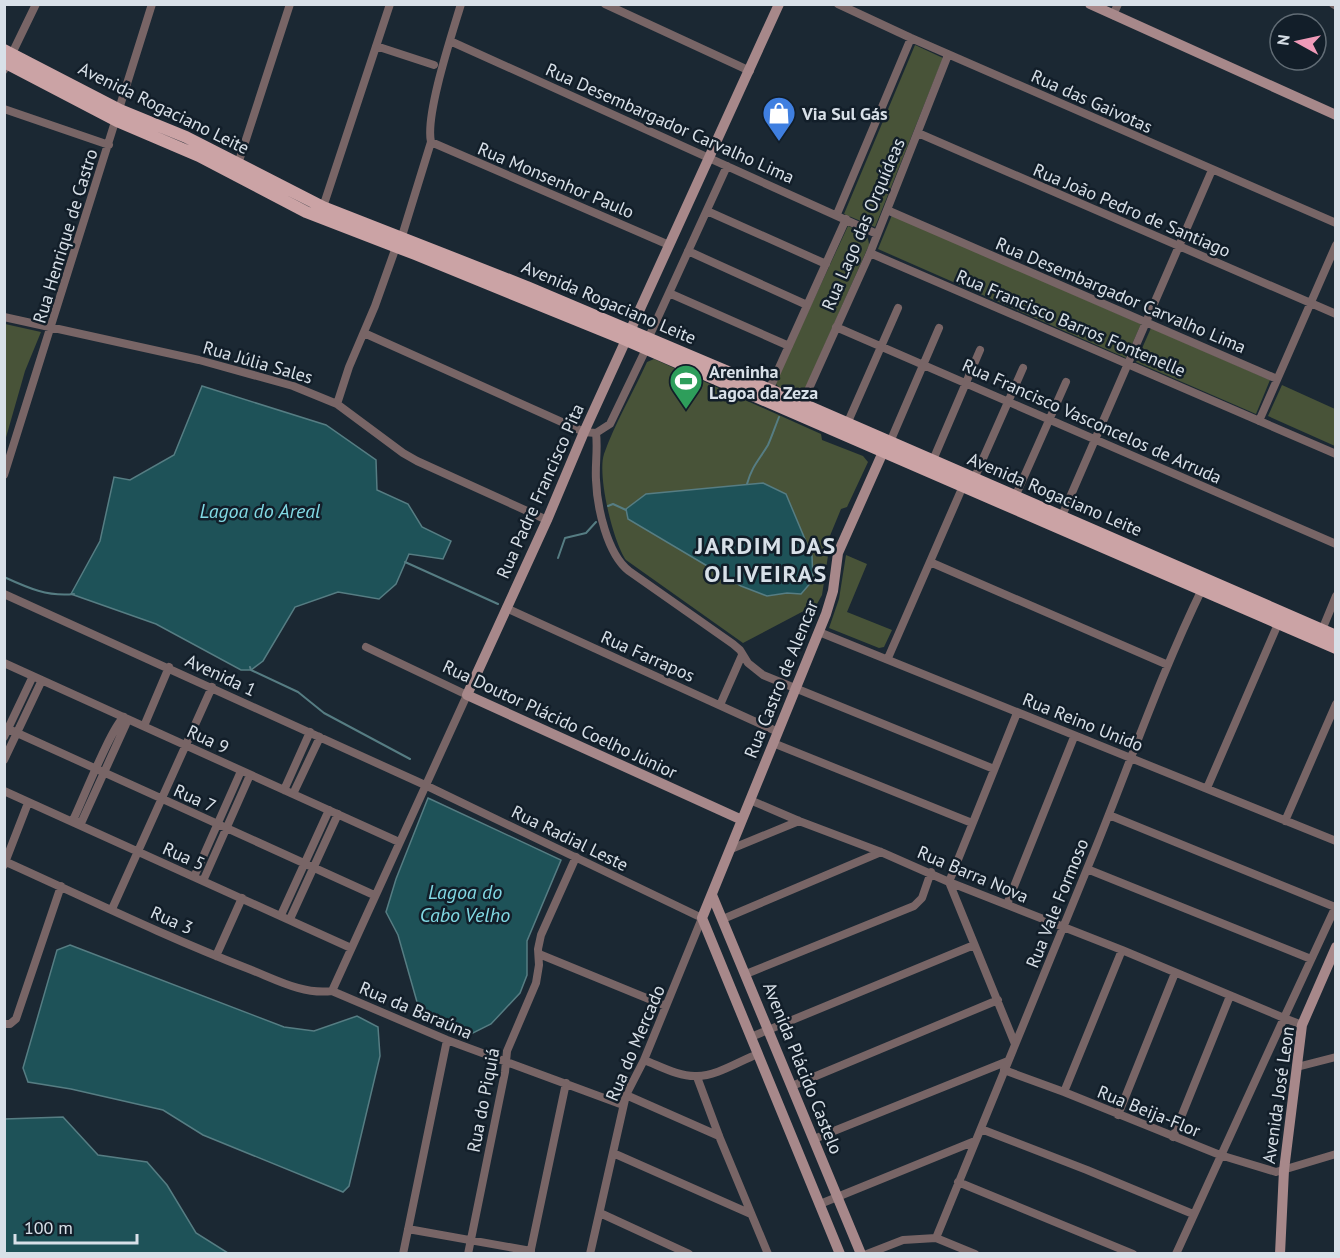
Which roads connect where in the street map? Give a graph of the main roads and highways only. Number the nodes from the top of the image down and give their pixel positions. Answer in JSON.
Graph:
{"nodes":[{"id":1,"x":7,"y":59,"type":"edge"},
{"id":2,"x":119,"y":115,"type":"junction"},
{"id":3,"x":399,"y":242,"type":"junction"},
{"id":4,"x":790,"y":404,"type":"junction"},
{"id":5,"x":886,"y":447,"type":"junction"},
{"id":6,"x":1059,"y":522,"type":"junction"},
{"id":7,"x":1204,"y":585,"type":"junction"},
{"id":8,"x":1335,"y":636,"type":"edge"},
{"id":9,"x":1335,"y":648,"type":"edge"}],
"edges":[{"from":1,"to":2,"type":"main road","name":"Avenida Rogaciano Leite"},
{"from":2,"to":3,"type":"main road","name":"Avenida Rogaciano Leite"},
{"from":2,"to":3,"type":"main road","name":"Avenida Rogaciano Leite"},
{"from":3,"to":4,"type":"main road","name":"Avenida Rogaciano Leite"},
{"from":4,"to":5,"type":"main road","name":"Avenida Rogaciano Leite"},
{"from":4,"to":5,"type":"main road","name":"Avenida Rogaciano Leite"},
{"from":5,"to":6,"type":"main road","name":"Avenida Rogaciano Leite"},
{"from":5,"to":6,"type":"main road","name":"Avenida Rogaciano Leite"},
{"from":6,"to":7,"type":"main road","name":"Avenida Rogaciano Leite"},
{"from":7,"to":8,"type":"main road","name":"Avenida Rogaciano Leite"},
{"from":7,"to":9,"type":"main road","name":"Avenida Rogaciano Leite"}]}
